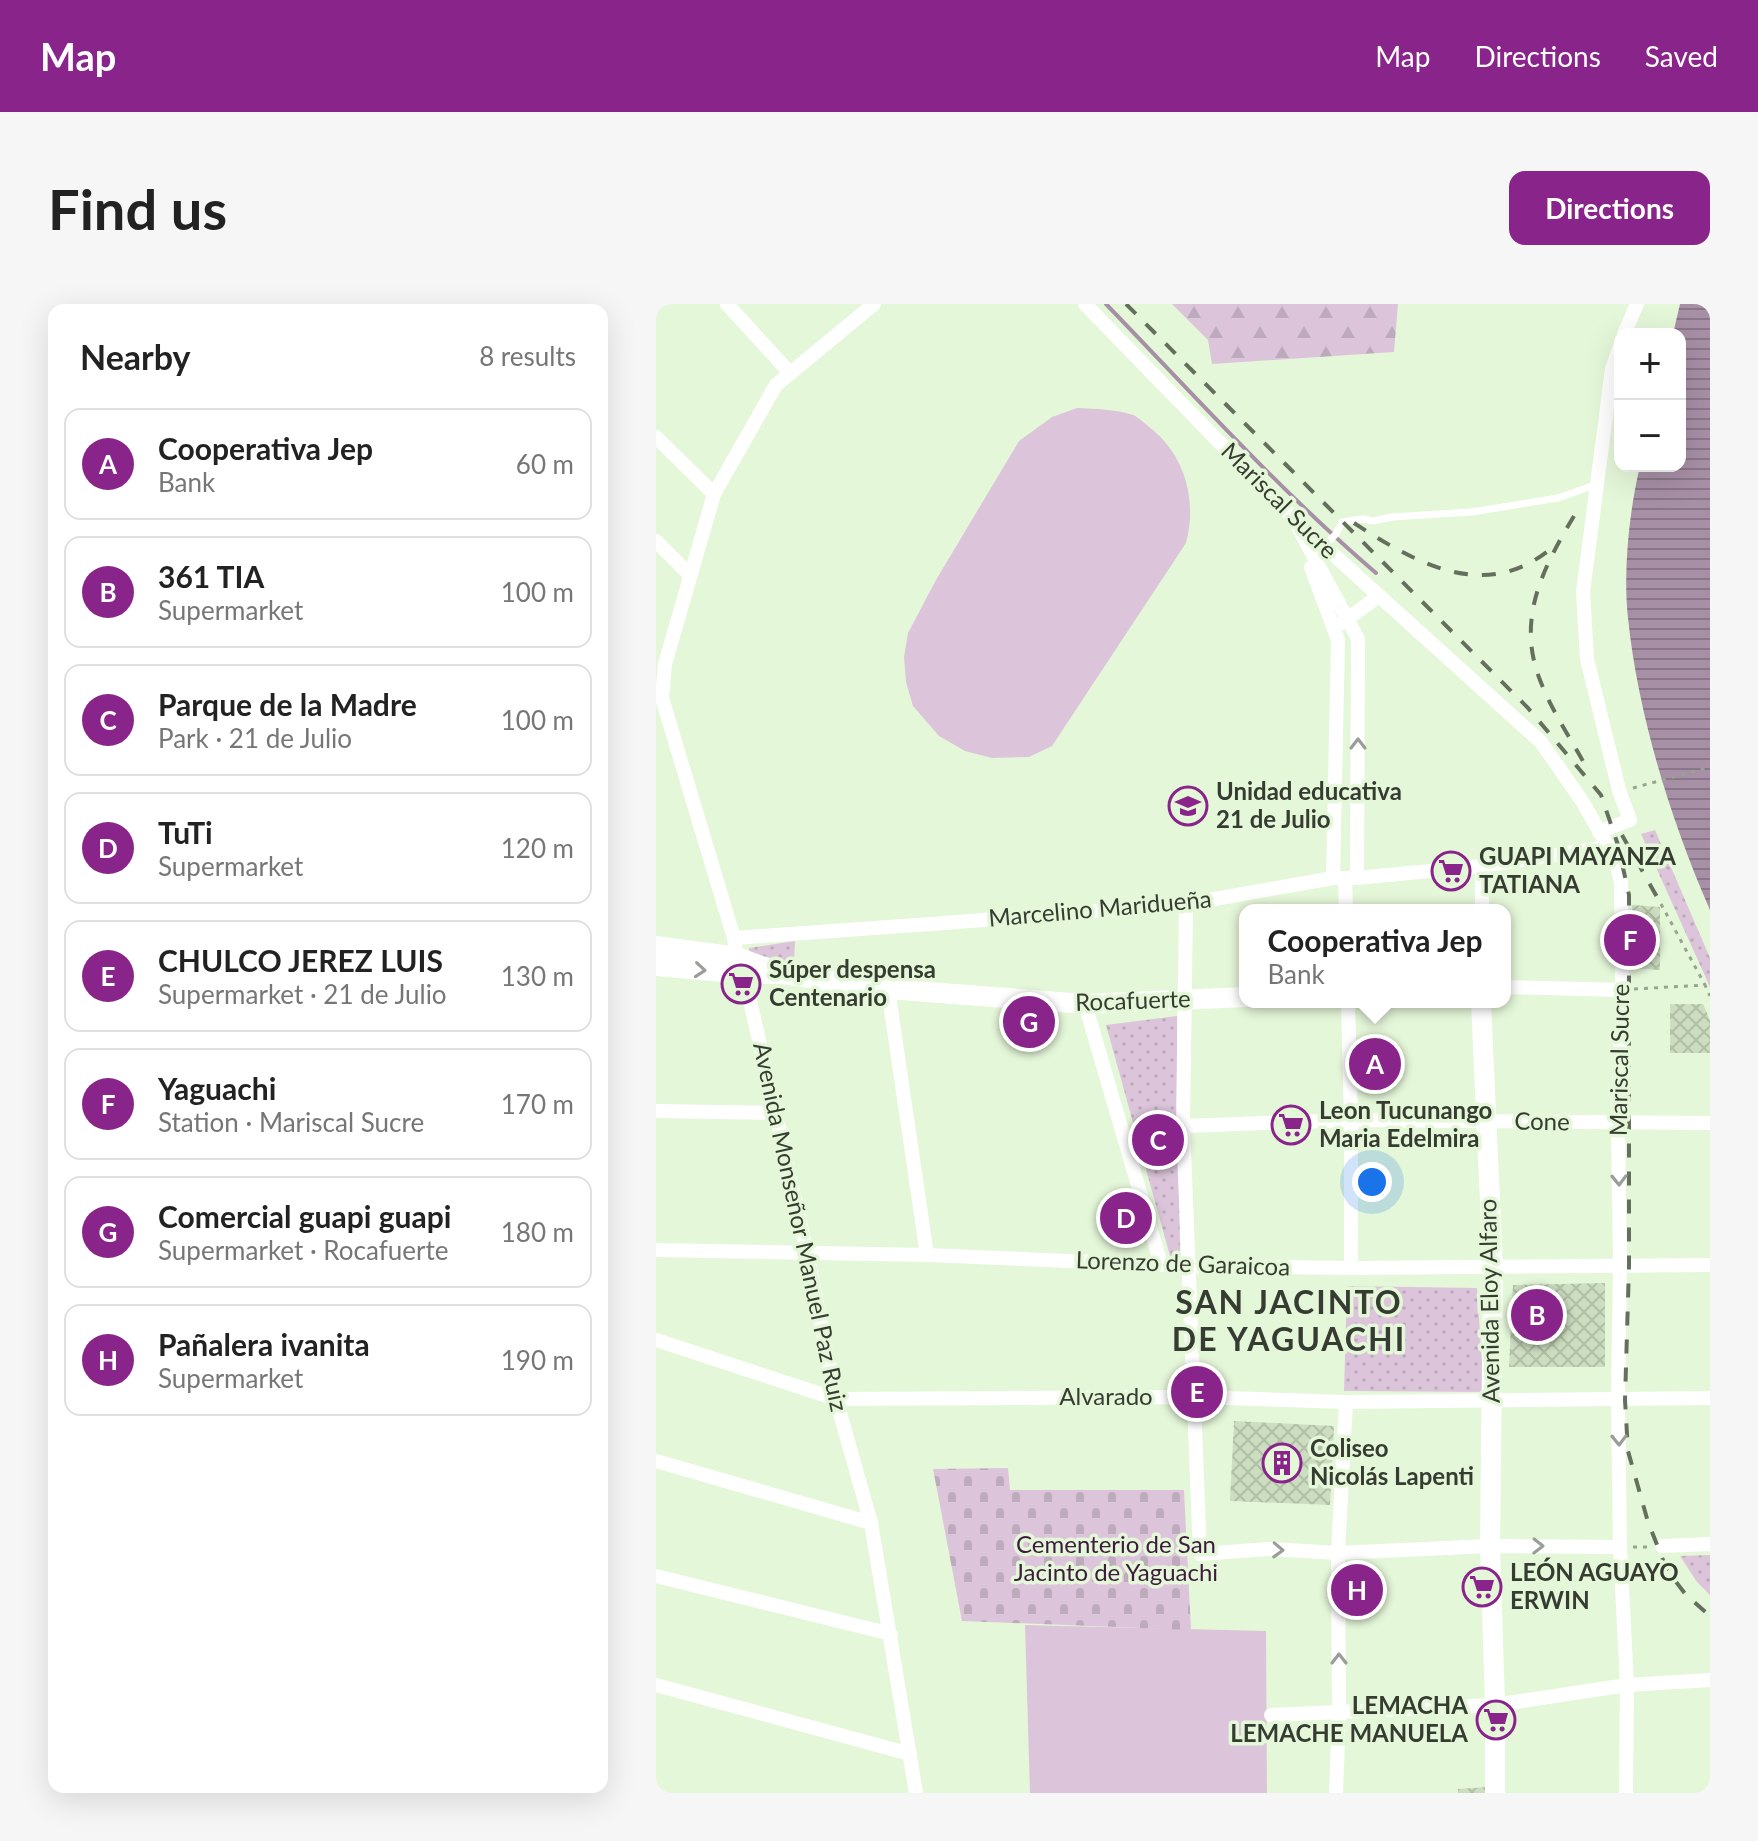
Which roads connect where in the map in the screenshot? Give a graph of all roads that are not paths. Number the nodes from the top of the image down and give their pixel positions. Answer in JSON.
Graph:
{"nodes":[{"id":1,"x":727,"y":304,"type":"edge"},
{"id":2,"x":874,"y":304,"type":"edge"},
{"id":3,"x":1085,"y":304,"type":"edge"},
{"id":4,"x":1637,"y":304,"type":"edge"},
{"id":5,"x":1627,"y":328,"type":"edge"},
{"id":6,"x":1614,"y":363,"type":"edge"},
{"id":7,"x":790,"y":373,"type":"junction"},
{"id":8,"x":656,"y":437,"type":"edge"},
{"id":9,"x":1597,"y":485,"type":"junction"},
{"id":10,"x":714,"y":494,"type":"junction"},
{"id":11,"x":1293,"y":518,"type":"junction"},
{"id":12,"x":656,"y":541,"type":"edge"},
{"id":13,"x":1323,"y":546,"type":"junction"},
{"id":14,"x":690,"y":575,"type":"junction"},
{"id":15,"x":1379,"y":596,"type":"junction"},
{"id":16,"x":1348,"y":619,"type":"junction"},
{"id":17,"x":1334,"y":629,"type":"junction"},
{"id":18,"x":660,"y":660,"type":"edge"},
{"id":19,"x":1599,"y":832,"type":"junction"},
{"id":20,"x":1608,"y":847,"type":"junction"},
{"id":21,"x":1482,"y":866,"type":"junction"},
{"id":22,"x":1345,"y":878,"type":"junction"},
{"id":23,"x":1186,"y":904,"type":"junction"},
{"id":24,"x":1346,"y":904,"type":"edge"},
{"id":25,"x":1482,"y":904,"type":"edge"},
{"id":26,"x":656,"y":946,"type":"edge"},
{"id":27,"x":739,"y":956,"type":"junction"},
{"id":28,"x":656,"y":966,"type":"edge"},
{"id":29,"x":1511,"y":987,"type":"edge"},
{"id":30,"x":888,"y":989,"type":"junction"},
{"id":31,"x":1622,"y":990,"type":"junction"},
{"id":32,"x":1239,"y":997,"type":"edge"},
{"id":33,"x":1185,"y":1000,"type":"junction"},
{"id":34,"x":1085,"y":1004,"type":"junction"},
{"id":35,"x":1348,"y":1008,"type":"edge"},
{"id":36,"x":1481,"y":1008,"type":"edge"},
{"id":37,"x":656,"y":1111,"type":"edge"},
{"id":38,"x":775,"y":1113,"type":"junction"},
{"id":39,"x":1351,"y":1120,"type":"junction"},
{"id":40,"x":1485,"y":1121,"type":"junction"},
{"id":41,"x":1618,"y":1123,"type":"junction"},
{"id":42,"x":1710,"y":1123,"type":"edge"},
{"id":43,"x":1183,"y":1126,"type":"junction"},
{"id":44,"x":656,"y":1250,"type":"edge"},
{"id":45,"x":807,"y":1253,"type":"junction"},
{"id":46,"x":927,"y":1255,"type":"junction"},
{"id":47,"x":1161,"y":1264,"type":"junction"},
{"id":48,"x":1620,"y":1265,"type":"junction"},
{"id":49,"x":1710,"y":1265,"type":"edge"},
{"id":50,"x":1188,"y":1266,"type":"junction"},
{"id":51,"x":1351,"y":1268,"type":"junction"},
{"id":52,"x":1493,"y":1268,"type":"junction"},
{"id":53,"x":656,"y":1340,"type":"edge"},
{"id":54,"x":1194,"y":1397,"type":"junction"},
{"id":55,"x":1710,"y":1398,"type":"edge"},
{"id":56,"x":836,"y":1399,"type":"junction"},
{"id":57,"x":1618,"y":1399,"type":"junction"},
{"id":58,"x":1492,"y":1400,"type":"junction"},
{"id":59,"x":1346,"y":1402,"type":"junction"},
{"id":60,"x":656,"y":1461,"type":"edge"},
{"id":61,"x":871,"y":1523,"type":"junction"},
{"id":62,"x":1710,"y":1544,"type":"edge"},
{"id":63,"x":1490,"y":1546,"type":"junction"},
{"id":64,"x":1662,"y":1546,"type":"road end"},
{"id":65,"x":1620,"y":1547,"type":"junction"},
{"id":66,"x":1338,"y":1553,"type":"junction"},
{"id":67,"x":656,"y":1576,"type":"edge"},
{"id":68,"x":891,"y":1634,"type":"junction"},
{"id":69,"x":1710,"y":1680,"type":"edge"},
{"id":70,"x":656,"y":1685,"type":"edge"},
{"id":71,"x":1627,"y":1685,"type":"junction"},
{"id":72,"x":1495,"y":1705,"type":"junction"},
{"id":73,"x":1339,"y":1711,"type":"junction"},
{"id":74,"x":1271,"y":1715,"type":"dead end"},
{"id":75,"x":910,"y":1754,"type":"junction"},
{"id":76,"x":916,"y":1793,"type":"edge"},
{"id":77,"x":1336,"y":1793,"type":"edge"},
{"id":78,"x":1495,"y":1793,"type":"edge"},
{"id":79,"x":1626,"y":1793,"type":"edge"}],
"edges":[{"from":1,"to":7,"type":"street"},
{"from":2,"to":7,"type":"street","name":"Avenida Monseñor Manuel Paz Ruiz"},
{"from":3,"to":11,"type":"street","name":"Mariscal Sucre"},
{"from":4,"to":5,"type":"street"},
{"from":6,"to":9,"type":"street"},
{"from":7,"to":10,"type":"street","name":"Avenida Monseñor Manuel Paz Ruiz"},
{"from":8,"to":10,"type":"street"},
{"from":9,"to":13,"type":"lane"},
{"from":9,"to":19,"type":"street"},
{"from":10,"to":14,"type":"street","name":"Avenida Monseñor Manuel Paz Ruiz"},
{"from":11,"to":13,"type":"street","name":"Mariscal Sucre"},
{"from":11,"to":16,"type":"street"},
{"from":11,"to":17,"type":"street"},
{"from":12,"to":14,"type":"street"},
{"from":13,"to":15,"type":"street","name":"Mariscal Sucre"},
{"from":14,"to":18,"type":"street","name":"Avenida Monseñor Manuel Paz Ruiz"},
{"from":15,"to":16,"type":"street"},
{"from":15,"to":19,"type":"street","name":"Mariscal Sucre"},
{"from":16,"to":17,"type":"street"},
{"from":22,"to":16,"type":"street","one_way":true},
{"from":17,"to":22,"type":"street"},
{"from":18,"to":27,"type":"street","name":"Avenida Monseñor Manuel Paz Ruiz"},
{"from":19,"to":20,"type":"street","name":"Mariscal Sucre"},
{"from":20,"to":21,"type":"street","name":"Marcelino Maridueña"},
{"from":20,"to":31,"type":"street","name":"Mariscal Sucre"},
{"from":21,"to":22,"type":"street","name":"Marcelino Maridueña"},
{"from":21,"to":25,"type":"street"},
{"from":22,"to":23,"type":"street","name":"Marcelino Maridueña"},
{"from":22,"to":24,"type":"street"},
{"from":23,"to":27,"type":"street","name":"Marcelino Maridueña"},
{"from":23,"to":33,"type":"street"},
{"from":26,"to":27,"type":"street"},
{"from":28,"to":27,"type":"street","one_way":true},
{"from":27,"to":30,"type":"street","name":"Rocafuerte"},
{"from":27,"to":38,"type":"street","name":"Avenida Monseñor Manuel Paz Ruiz"},
{"from":29,"to":31,"type":"street"},
{"from":30,"to":34,"type":"street","name":"Rocafuerte"},
{"from":30,"to":46,"type":"street"},
{"from":31,"to":41,"type":"street","name":"Mariscal Sucre"},
{"from":32,"to":33,"type":"street","name":"Rocafuerte"},
{"from":33,"to":34,"type":"street","name":"Rocafuerte"},
{"from":33,"to":43,"type":"street"},
{"from":34,"to":47,"type":"street"},
{"from":35,"to":39,"type":"street"},
{"from":36,"to":40,"type":"street","name":"Avenida Eloy Alfaro"},
{"from":37,"to":38,"type":"street"},
{"from":38,"to":45,"type":"street","name":"Avenida Monseñor Manuel Paz Ruiz"},
{"from":39,"to":40,"type":"street","name":"Cone"},
{"from":39,"to":43,"type":"street","name":"Cone"},
{"from":39,"to":51,"type":"street"},
{"from":40,"to":41,"type":"street","name":"Cone"},
{"from":40,"to":52,"type":"street","name":"Avenida Eloy Alfaro"},
{"from":41,"to":42,"type":"street","name":"Cone"},
{"from":41,"to":48,"type":"street","name":"Mariscal Sucre","one_way":true},
{"from":43,"to":50,"type":"street"},
{"from":44,"to":45,"type":"street","name":"Lorenzo de Garaicoa"},
{"from":45,"to":46,"type":"street","name":"Lorenzo de Garaicoa"},
{"from":45,"to":56,"type":"street","name":"Avenida Monseñor Manuel Paz Ruiz"},
{"from":46,"to":47,"type":"street","name":"Lorenzo de Garaicoa"},
{"from":47,"to":50,"type":"street","name":"Lorenzo de Garaicoa"},
{"from":48,"to":49,"type":"street","name":"Lorenzo de Garaicoa"},
{"from":48,"to":52,"type":"street","name":"Lorenzo de Garaicoa"},
{"from":48,"to":57,"type":"street","name":"Mariscal Sucre"},
{"from":50,"to":51,"type":"street","name":"Lorenzo de Garaicoa"},
{"from":50,"to":54,"type":"street"},
{"from":51,"to":52,"type":"street","name":"Lorenzo de Garaicoa"},
{"from":52,"to":58,"type":"street","name":"Avenida Eloy Alfaro"},
{"from":53,"to":56,"type":"street","name":"Alvarado"},
{"from":54,"to":56,"type":"street","name":"Alvarado"},
{"from":54,"to":59,"type":"street","name":"Alvarado"},
{"from":54,"to":66,"type":"street","one_way":true},
{"from":55,"to":57,"type":"street","name":"Alvarado"},
{"from":56,"to":61,"type":"street","name":"Avenida Monseñor Manuel Paz Ruiz"},
{"from":57,"to":58,"type":"street","name":"Alvarado"},
{"from":57,"to":65,"type":"street","name":"Mariscal Sucre","one_way":true},
{"from":58,"to":59,"type":"street","name":"Alvarado"},
{"from":58,"to":63,"type":"street","name":"Avenida Eloy Alfaro"},
{"from":59,"to":66,"type":"street"},
{"from":60,"to":61,"type":"street"},
{"from":61,"to":68,"type":"street","name":"Avenida Monseñor Manuel Paz Ruiz"},
{"from":62,"to":64,"type":"street"},
{"from":63,"to":65,"type":"street","one_way":true},
{"from":63,"to":66,"type":"street"},
{"from":63,"to":72,"type":"street","name":"Avenida Eloy Alfaro"},
{"from":65,"to":71,"type":"street","name":"Mariscal Sucre"},
{"from":73,"to":66,"type":"street","one_way":true},
{"from":67,"to":68,"type":"street"},
{"from":68,"to":75,"type":"street","name":"Avenida Monseñor Manuel Paz Ruiz"},
{"from":69,"to":71,"type":"street"},
{"from":70,"to":75,"type":"street"},
{"from":71,"to":72,"type":"street"},
{"from":71,"to":79,"type":"street","name":"Mariscal Sucre"},
{"from":72,"to":73,"type":"street"},
{"from":72,"to":78,"type":"street","name":"Avenida Eloy Alfaro"},
{"from":73,"to":74,"type":"street"},
{"from":73,"to":77,"type":"street"},
{"from":75,"to":76,"type":"street","name":"Avenida Monseñor Manuel Paz Ruiz"}]}
